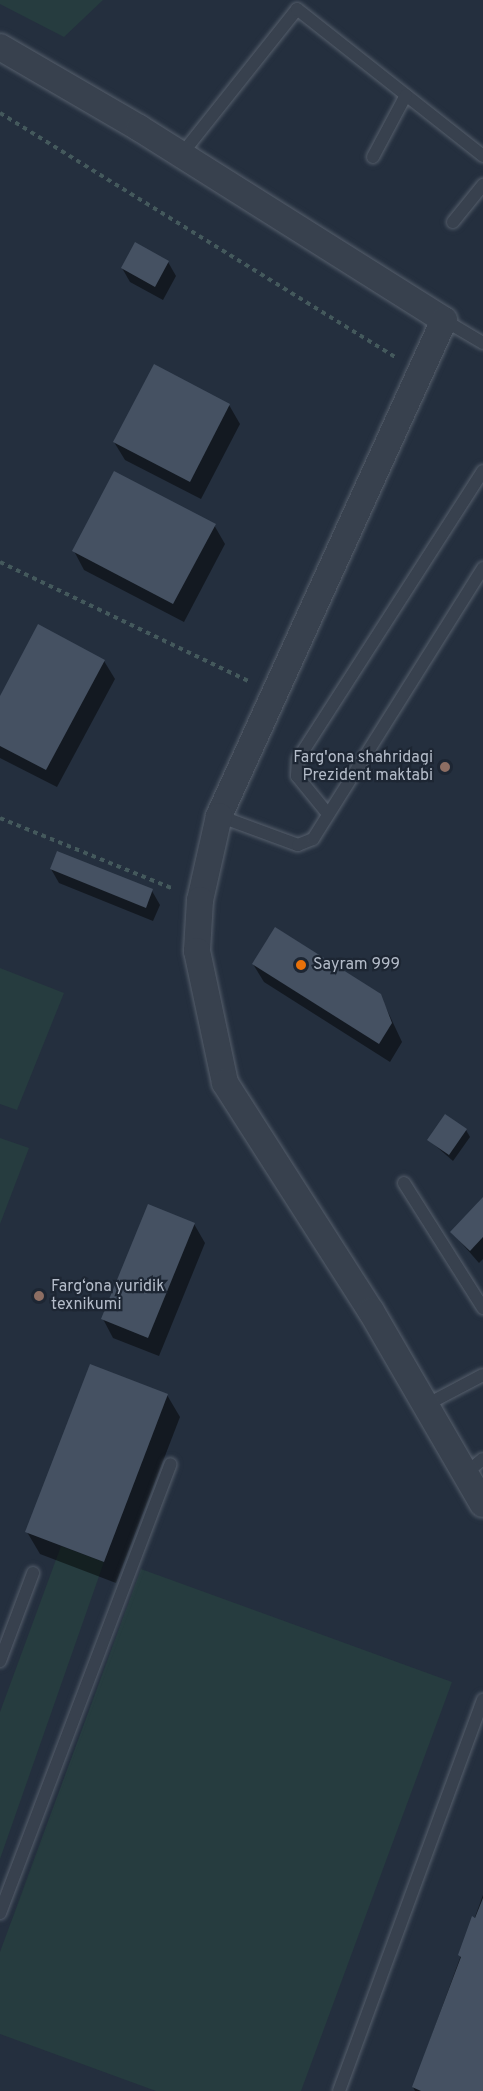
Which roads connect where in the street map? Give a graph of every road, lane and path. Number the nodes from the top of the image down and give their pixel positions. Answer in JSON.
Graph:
{"nodes":[{"id":1,"x":0,"y":47,"type":"edge"},
{"id":2,"x":406,"y":95,"type":"junction"},
{"id":3,"x":0,"y":113,"type":"edge"},
{"id":4,"x":181,"y":155,"type":"junction"},
{"id":5,"x":483,"y":156,"type":"edge"},
{"id":6,"x":373,"y":157,"type":"dead end"},
{"id":7,"x":483,"y":185,"type":"edge"},
{"id":8,"x":453,"y":222,"type":"dead end"},
{"id":9,"x":444,"y":320,"type":"junction"},
{"id":10,"x":483,"y":343,"type":"edge"},
{"id":11,"x":421,"y":373,"type":"junction"},
{"id":12,"x":483,"y":471,"type":"edge"},
{"id":13,"x":0,"y":562,"type":"edge"},
{"id":14,"x":483,"y":568,"type":"edge"},
{"id":15,"x":275,"y":693,"type":"junction"},
{"id":16,"x":328,"y":814,"type":"junction"},
{"id":17,"x":219,"y":816,"type":"junction"},
{"id":18,"x":0,"y":818,"type":"edge"},
{"id":19,"x":200,"y":900,"type":"junction"},
{"id":20,"x":404,"y":1183,"type":"dead end"},
{"id":21,"x":483,"y":1308,"type":"edge"},
{"id":22,"x":483,"y":1375,"type":"edge"},
{"id":23,"x":426,"y":1405,"type":"junction"},
{"id":24,"x":171,"y":1464,"type":"dead end"},
{"id":25,"x":474,"y":1466,"type":"edge"},
{"id":26,"x":483,"y":1504,"type":"edge"},
{"id":27,"x":33,"y":1573,"type":"dead end"},
{"id":28,"x":0,"y":1661,"type":"edge"},
{"id":29,"x":483,"y":1700,"type":"edge"},
{"id":30,"x":0,"y":1913,"type":"edge"},
{"id":31,"x":339,"y":2091,"type":"edge"}],
"edges":[{"from":1,"to":4,"type":"street"},
{"from":2,"to":4,"type":"lane"},
{"from":2,"to":5,"type":"lane"},
{"from":2,"to":6,"type":"lane"},
{"from":3,"to":11,"type":"path"},
{"from":4,"to":9,"type":"street"},
{"from":7,"to":8,"type":"lane"},
{"from":9,"to":10,"type":"lane"},
{"from":9,"to":11,"type":"street"},
{"from":11,"to":15,"type":"street"},
{"from":12,"to":16,"type":"lane"},
{"from":13,"to":15,"type":"path"},
{"from":14,"to":16,"type":"lane"},
{"from":15,"to":17,"type":"street"},
{"from":16,"to":17,"type":"lane"},
{"from":17,"to":19,"type":"street"},
{"from":18,"to":19,"type":"path"},
{"from":19,"to":23,"type":"street"},
{"from":20,"to":21,"type":"lane"},
{"from":22,"to":23,"type":"lane"},
{"from":23,"to":25,"type":"street"},
{"from":24,"to":30,"type":"lane"},
{"from":25,"to":26,"type":"street"},
{"from":27,"to":28,"type":"lane"},
{"from":29,"to":31,"type":"lane"}]}
